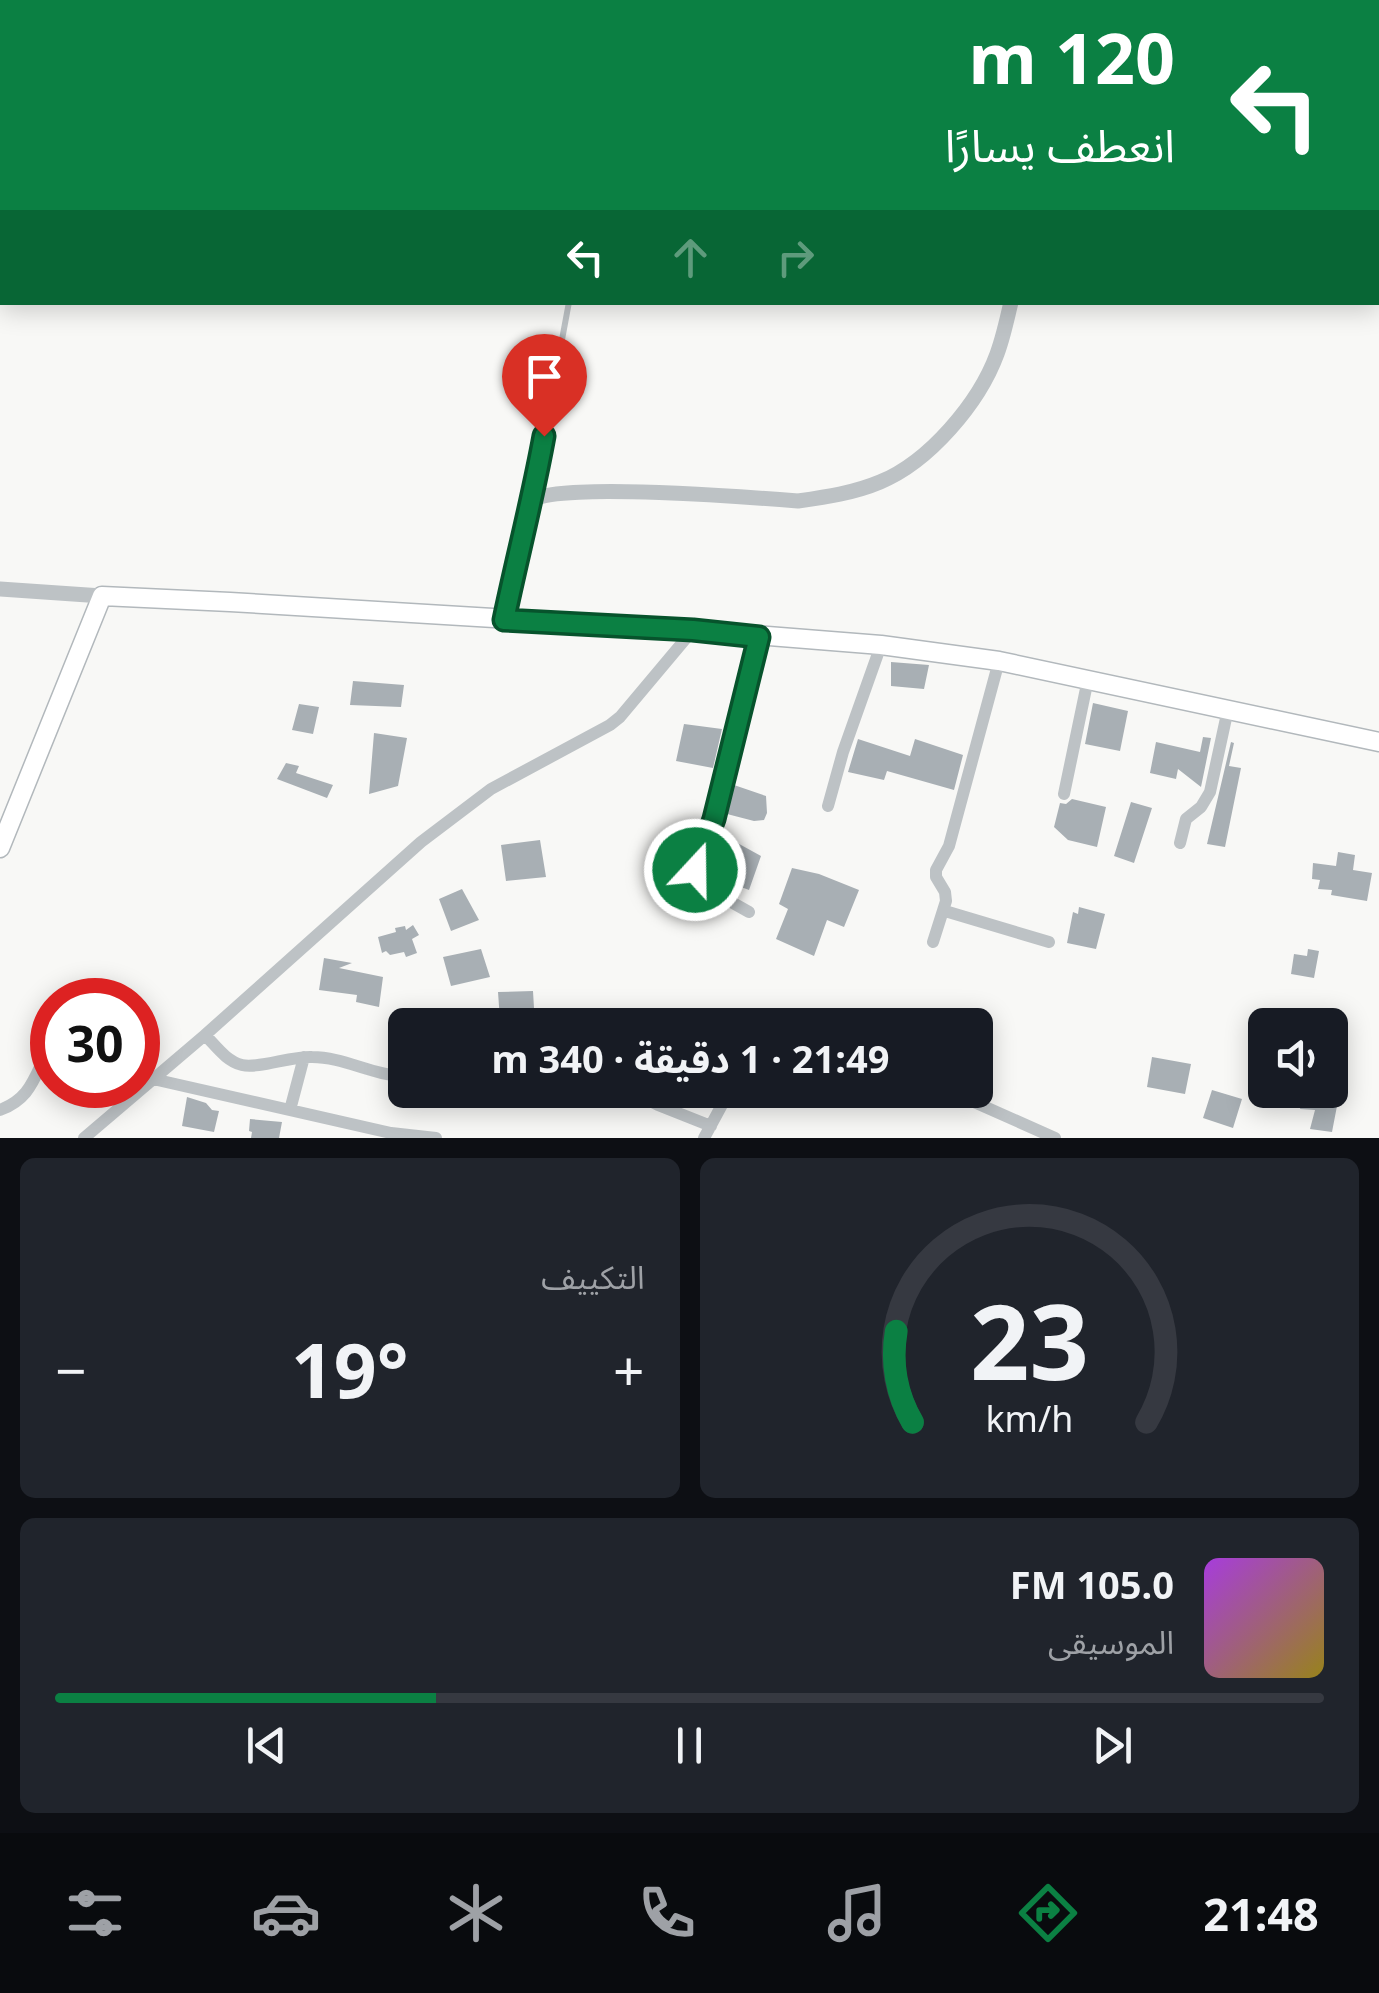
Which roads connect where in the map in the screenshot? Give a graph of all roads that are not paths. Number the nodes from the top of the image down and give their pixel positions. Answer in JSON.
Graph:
{"nodes":[{"id":1,"x":568,"y":305,"type":"edge"},
{"id":2,"x":1010,"y":305,"type":"edge"},
{"id":3,"x":532,"y":502,"type":"junction"},
{"id":4,"x":0,"y":589,"type":"edge"},
{"id":5,"x":102,"y":596,"type":"junction"},
{"id":6,"x":504,"y":620,"type":"junction"},
{"id":7,"x":693,"y":630,"type":"junction"},
{"id":8,"x":759,"y":637,"type":"junction"},
{"id":9,"x":881,"y":645,"type":"junction"},
{"id":10,"x":998,"y":661,"type":"junction"},
{"id":11,"x":1088,"y":679,"type":"junction"},
{"id":12,"x":1228,"y":709,"type":"junction"},
{"id":13,"x":1379,"y":742,"type":"edge"},
{"id":14,"x":1064,"y":794,"type":"dead end"},
{"id":15,"x":828,"y":806,"type":"dead end"},
{"id":16,"x":1180,"y":843,"type":"dead end"},
{"id":17,"x":0,"y":848,"type":"edge"},
{"id":18,"x":749,"y":912,"type":"dead end"},
{"id":19,"x":944,"y":912,"type":"junction"},
{"id":20,"x":934,"y":942,"type":"dead end"},
{"id":21,"x":1049,"y":942,"type":"dead end"},
{"id":22,"x":205,"y":1035,"type":"junction"},
{"id":23,"x":304,"y":1057,"type":"junction"},
{"id":24,"x":388,"y":1072,"type":"edge"},
{"id":25,"x":160,"y":1074,"type":"edge"},
{"id":26,"x":160,"y":1080,"type":"edge"},
{"id":27,"x":30,"y":1090,"type":"edge"},
{"id":28,"x":120,"y":1108,"type":"edge"},
{"id":29,"x":663,"y":1108,"type":"edge"},
{"id":30,"x":720,"y":1108,"type":"edge"},
{"id":31,"x":983,"y":1108,"type":"edge"},
{"id":32,"x":0,"y":1110,"type":"edge"},
{"id":33,"x":290,"y":1110,"type":"junction"},
{"id":34,"x":707,"y":1132,"type":"edge"},
{"id":35,"x":1032,"y":1133,"type":"edge"},
{"id":36,"x":84,"y":1138,"type":"edge"},
{"id":37,"x":436,"y":1138,"type":"edge"},
{"id":38,"x":1055,"y":1138,"type":"edge"}],
"edges":[{"from":1,"to":3,"type":"lane"},
{"from":2,"to":3,"type":"street"},
{"from":3,"to":6,"type":"street"},
{"from":4,"to":5,"type":"street"},
{"from":5,"to":6,"type":"main road"},
{"from":5,"to":17,"type":"main road"},
{"from":6,"to":7,"type":"main road"},
{"from":7,"to":8,"type":"main road"},
{"from":7,"to":22,"type":"street"},
{"from":8,"to":9,"type":"main road"},
{"from":8,"to":18,"type":"street"},
{"from":9,"to":10,"type":"main road"},
{"from":9,"to":15,"type":"street"},
{"from":10,"to":11,"type":"main road"},
{"from":10,"to":19,"type":"street"},
{"from":11,"to":12,"type":"main road"},
{"from":11,"to":14,"type":"street"},
{"from":12,"to":13,"type":"main road"},
{"from":12,"to":16,"type":"street"},
{"from":19,"to":20,"type":"street"},
{"from":19,"to":21,"type":"street"},
{"from":22,"to":23,"type":"street"},
{"from":22,"to":25,"type":"street"},
{"from":23,"to":24,"type":"street"},
{"from":23,"to":33,"type":"street"},
{"from":26,"to":33,"type":"street"},
{"from":27,"to":32,"type":"street"},
{"from":28,"to":36,"type":"street"},
{"from":29,"to":34,"type":"street"},
{"from":30,"to":34,"type":"street"},
{"from":31,"to":35,"type":"street"},
{"from":33,"to":37,"type":"street"},
{"from":35,"to":38,"type":"street"}]}
